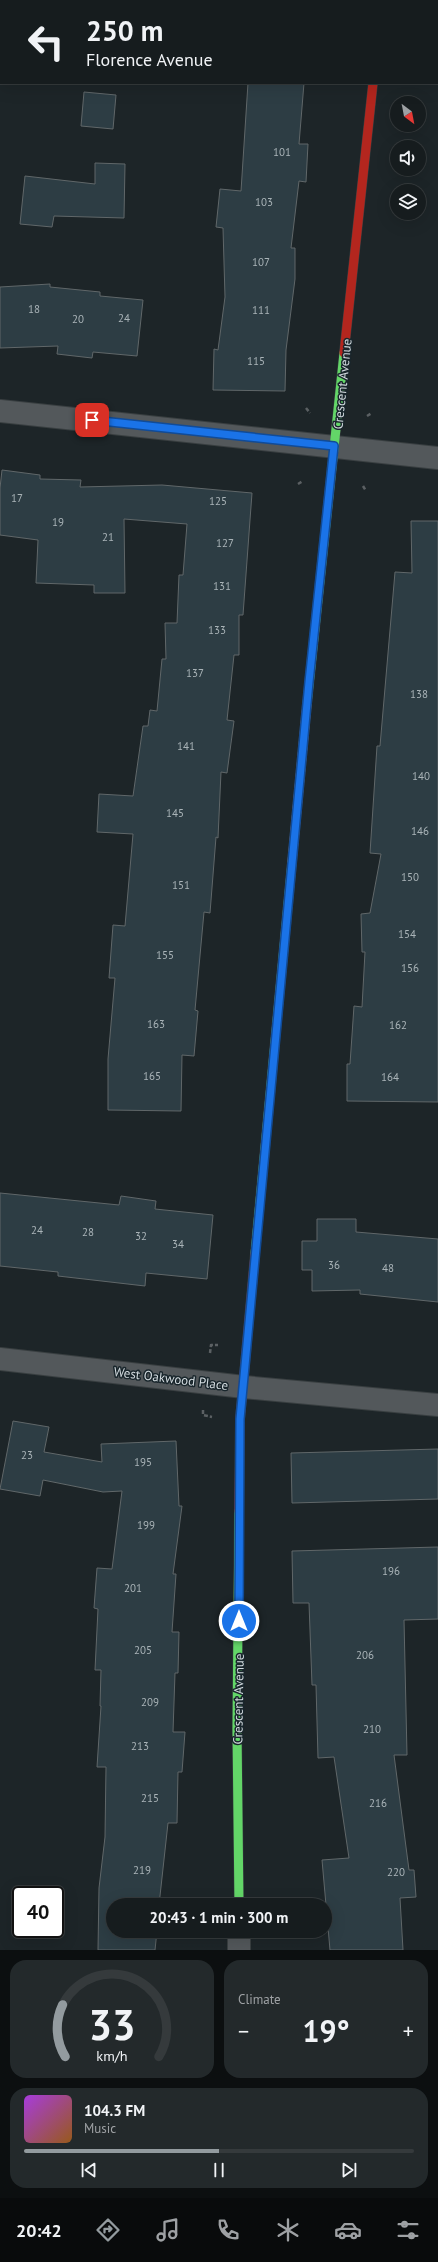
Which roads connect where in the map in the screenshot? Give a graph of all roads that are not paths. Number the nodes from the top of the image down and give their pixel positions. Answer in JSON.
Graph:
{"nodes":[{"id":1,"x":373,"y":84,"type":"edge"},
{"id":2,"x":0,"y":411,"type":"edge"},
{"id":3,"x":334,"y":446,"type":"junction"},
{"id":4,"x":438,"y":458,"type":"edge"},
{"id":5,"x":0,"y":1358,"type":"edge"},
{"id":6,"x":244,"y":1387,"type":"junction"},
{"id":7,"x":438,"y":1405,"type":"edge"},
{"id":8,"x":239,"y":1898,"type":"edge"},
{"id":9,"x":239,"y":1938,"type":"edge"},
{"id":10,"x":240,"y":1950,"type":"edge"}],
"edges":[{"from":1,"to":3,"type":"street","name":"Crescent Avenue"},
{"from":2,"to":3,"type":"street"},
{"from":3,"to":4,"type":"street"},
{"from":3,"to":6,"type":"street","name":"Crescent Avenue"},
{"from":5,"to":6,"type":"street","name":"West Oakwood Place"},
{"from":6,"to":7,"type":"street","name":"West Oakwood Place"},
{"from":6,"to":8,"type":"street","name":"Crescent Avenue"},
{"from":9,"to":10,"type":"street"}]}
